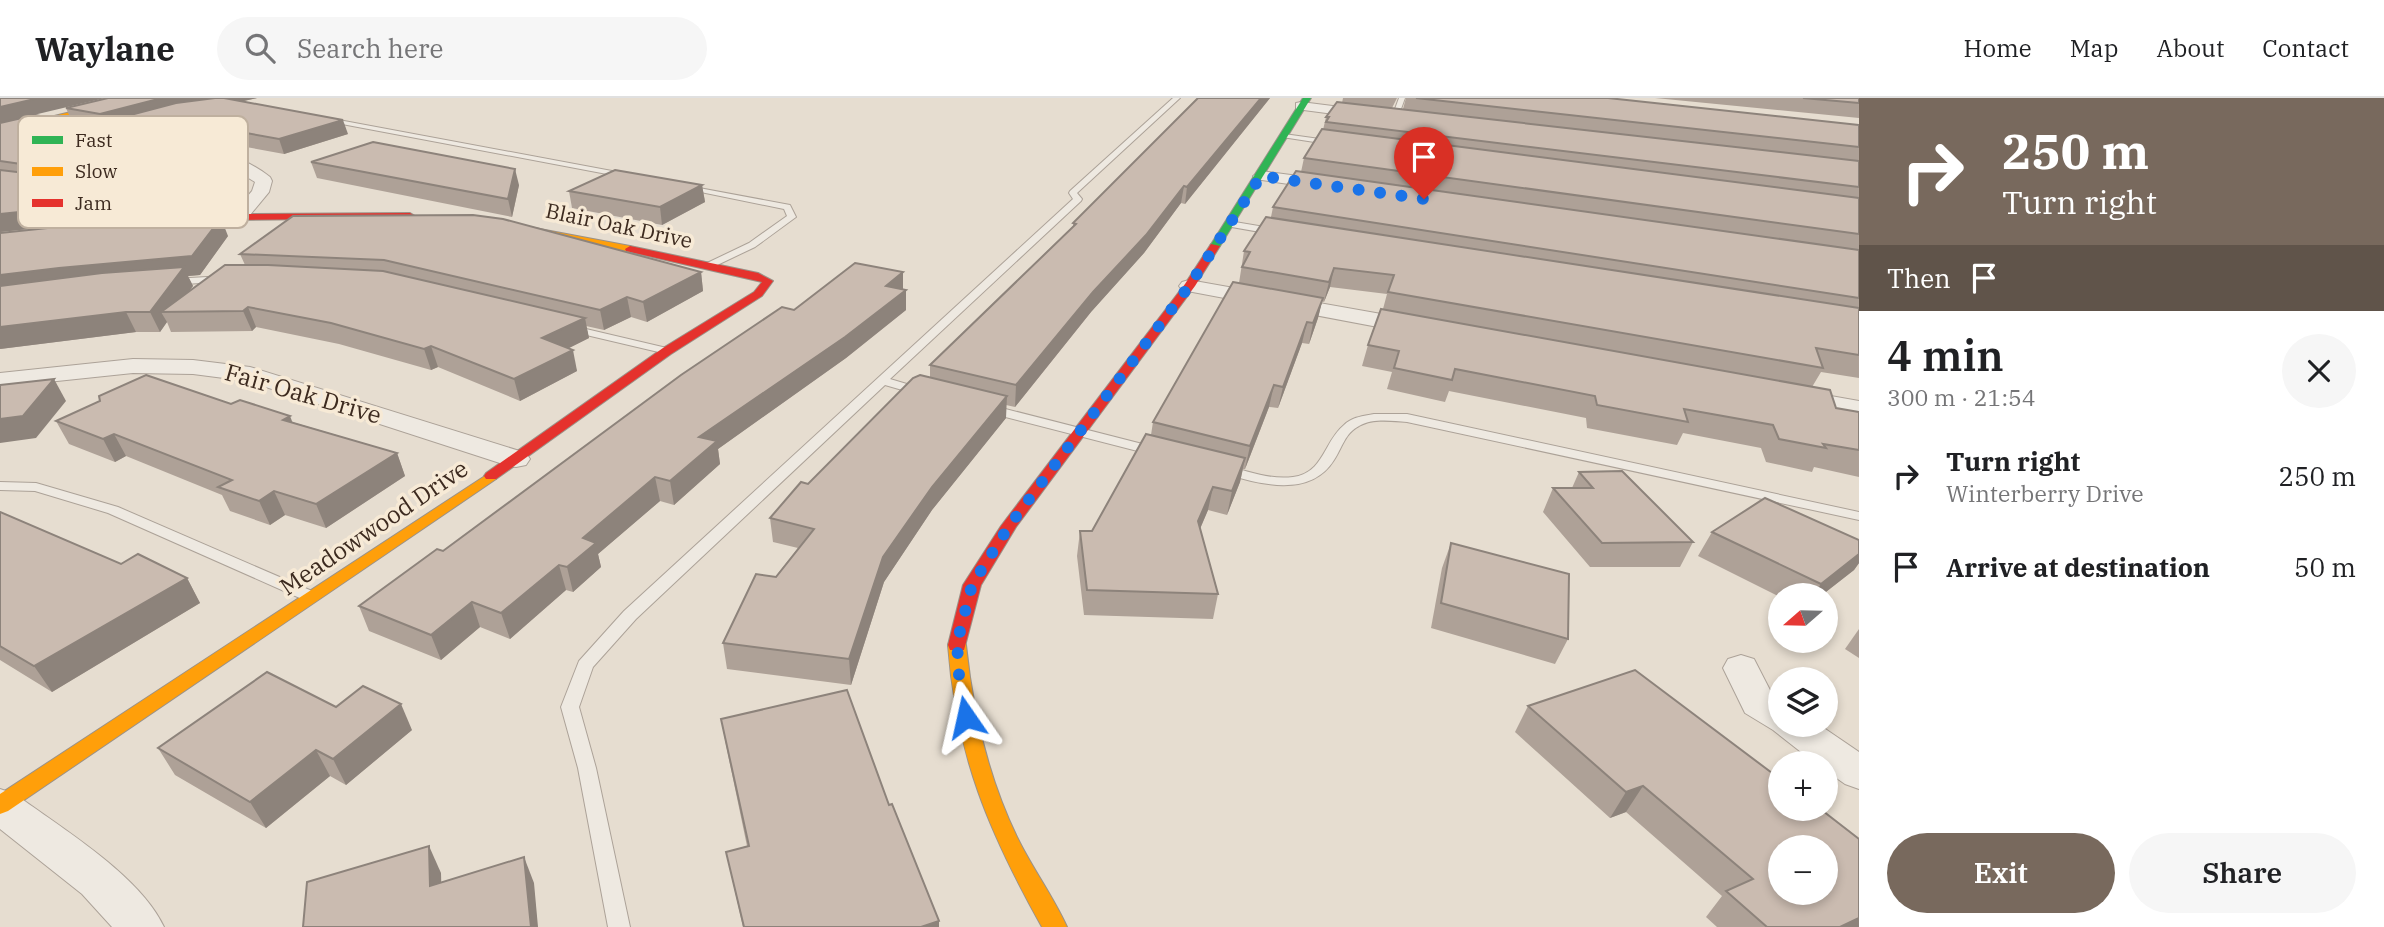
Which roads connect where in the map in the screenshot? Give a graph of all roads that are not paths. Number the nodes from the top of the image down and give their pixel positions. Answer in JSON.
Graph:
{"nodes":[{"id":1,"x":138,"y":98,"type":"edge"},
{"id":2,"x":1177,"y":98,"type":"edge"},
{"id":3,"x":1402,"y":98,"type":"edge"},
{"id":4,"x":1304,"y":102,"type":"edge"},
{"id":5,"x":62,"y":116,"type":"edge"},
{"id":6,"x":314,"y":117,"type":"edge"},
{"id":7,"x":1402,"y":118,"type":"joint"},
{"id":8,"x":18,"y":127,"type":"edge"},
{"id":9,"x":0,"y":131,"type":"edge"},
{"id":10,"x":1284,"y":136,"type":"junction"},
{"id":11,"x":1348,"y":145,"type":"edge"},
{"id":12,"x":248,"y":167,"type":"edge"},
{"id":13,"x":1261,"y":176,"type":"junction"},
{"id":14,"x":638,"y":178,"type":"edge"},
{"id":15,"x":676,"y":185,"type":"edge"},
{"id":16,"x":1342,"y":187,"type":"edge"},
{"id":17,"x":248,"y":206,"type":"edge"},
{"id":18,"x":248,"y":217,"type":"edge"},
{"id":19,"x":427,"y":218,"type":"edge"},
{"id":20,"x":493,"y":224,"type":"edge"},
{"id":21,"x":1229,"y":224,"type":"junction"},
{"id":22,"x":1284,"y":233,"type":"edge"},
{"id":23,"x":708,"y":266,"type":"junction"},
{"id":24,"x":241,"y":278,"type":"edge"},
{"id":25,"x":768,"y":281,"type":"joint"},
{"id":26,"x":165,"y":282,"type":"edge"},
{"id":27,"x":1189,"y":286,"type":"junction"},
{"id":28,"x":553,"y":324,"type":"edge"},
{"id":29,"x":1435,"y":331,"type":"edge"},
{"id":30,"x":667,"y":351,"type":"junction"},
{"id":31,"x":0,"y":380,"type":"edge"},
{"id":32,"x":883,"y":382,"type":"junction"},
{"id":33,"x":933,"y":394,"type":"edge"},
{"id":34,"x":1777,"y":394,"type":"edge"},
{"id":35,"x":983,"y":407,"type":"edge"},
{"id":36,"x":1859,"y":409,"type":"edge"},
{"id":37,"x":1078,"y":433,"type":"junction"},
{"id":38,"x":1177,"y":457,"type":"edge"},
{"id":39,"x":516,"y":459,"type":"junction"},
{"id":40,"x":1213,"y":466,"type":"edge"},
{"id":41,"x":0,"y":486,"type":"edge"},
{"id":42,"x":1859,"y":516,"type":"edge"},
{"id":43,"x":312,"y":597,"type":"junction"},
{"id":44,"x":1741,"y":668,"type":"dead end"},
{"id":45,"x":1768,"y":710,"type":"edge"},
{"id":46,"x":1808,"y":737,"type":"edge"},
{"id":47,"x":1859,"y":773,"type":"edge"},
{"id":48,"x":0,"y":806,"type":"edge"},
{"id":49,"x":141,"y":927,"type":"edge"},
{"id":50,"x":619,"y":927,"type":"edge"},
{"id":51,"x":1055,"y":927,"type":"edge"}],
"edges":[{"from":1,"to":5,"type":"street"},
{"from":2,"to":32,"type":"lane"},
{"from":3,"to":7,"type":"lane"},
{"from":4,"to":7,"type":"street"},
{"from":4,"to":10,"type":"street"},
{"from":6,"to":14,"type":"lane"},
{"from":8,"to":9,"type":"street"},
{"from":10,"to":11,"type":"lane"},
{"from":10,"to":13,"type":"street"},
{"from":12,"to":17,"type":"street"},
{"from":13,"to":16,"type":"street"},
{"from":13,"to":21,"type":"street"},
{"from":15,"to":23,"type":"lane"},
{"from":18,"to":19,"type":"street"},
{"from":20,"to":23,"type":"street","name":"Blair Oak Drive"},
{"from":21,"to":22,"type":"lane"},
{"from":21,"to":27,"type":"street"},
{"from":23,"to":25,"type":"street","name":"Blair Oak Drive"},
{"from":24,"to":26,"type":"lane"},
{"from":25,"to":30,"type":"street","name":"Meadowwood Drive"},
{"from":27,"to":29,"type":"street"},
{"from":27,"to":37,"type":"street"},
{"from":28,"to":30,"type":"lane"},
{"from":30,"to":39,"type":"street","name":"Meadowwood Drive"},
{"from":31,"to":39,"type":"street","name":"Fair Oak Drive"},
{"from":32,"to":33,"type":"lane"},
{"from":32,"to":50,"type":"lane"},
{"from":34,"to":36,"type":"street"},
{"from":35,"to":37,"type":"lane"},
{"from":37,"to":38,"type":"lane"},
{"from":37,"to":51,"type":"street"},
{"from":39,"to":43,"type":"street","name":"Meadowwood Drive"},
{"from":40,"to":42,"type":"lane"},
{"from":41,"to":43,"type":"lane"},
{"from":43,"to":48,"type":"street","name":"Meadowwood Drive"},
{"from":44,"to":45,"type":"street"},
{"from":46,"to":47,"type":"street"},
{"from":48,"to":49,"type":"street"}]}
